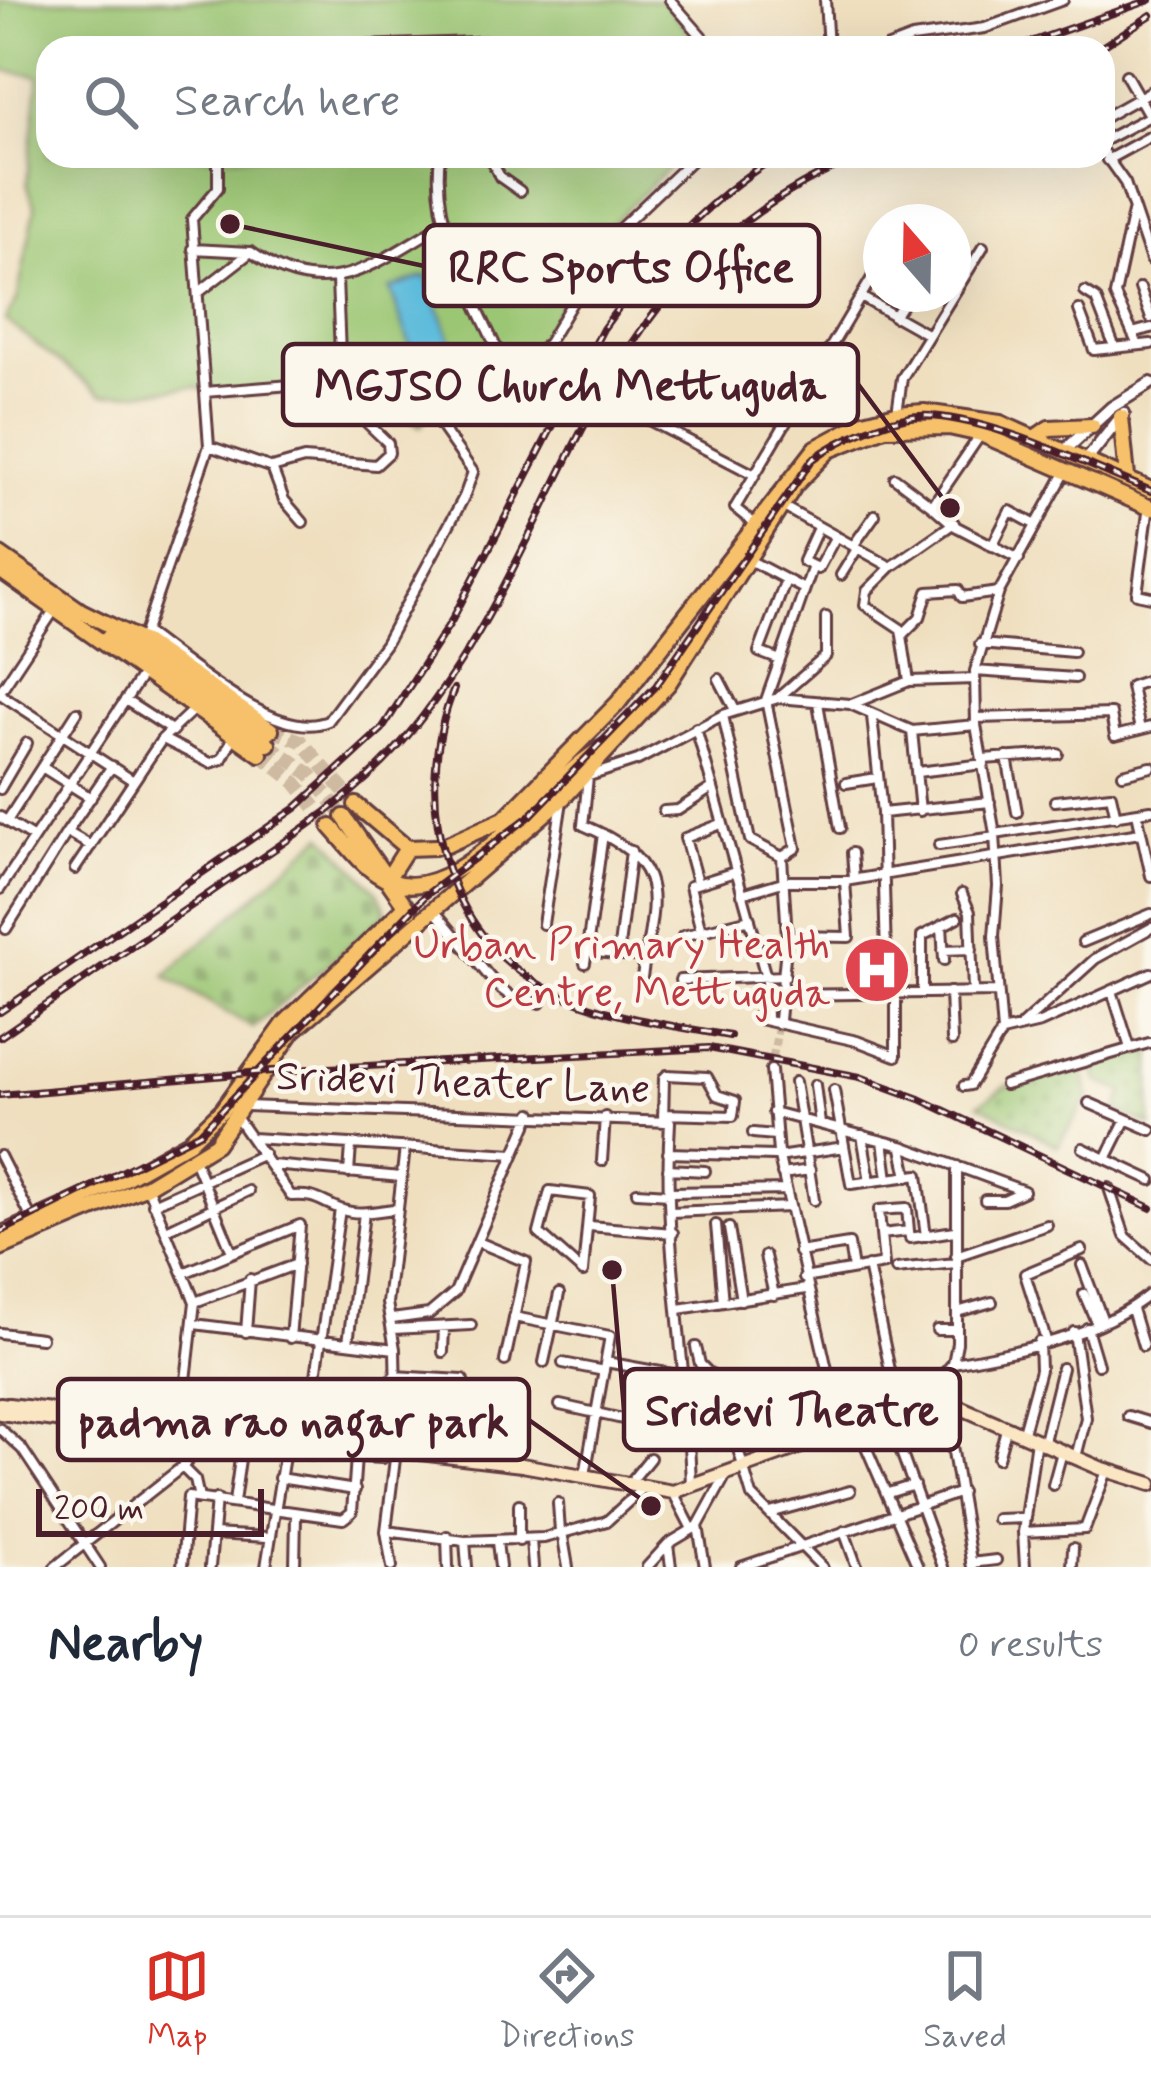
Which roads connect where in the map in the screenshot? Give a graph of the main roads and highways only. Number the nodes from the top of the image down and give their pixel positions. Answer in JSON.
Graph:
{"nodes":[{"id":1,"x":1122,"y":411,"type":"road end"},
{"id":2,"x":1092,"y":426,"type":"road end"},
{"id":3,"x":1033,"y":439,"type":"junction"},
{"id":4,"x":1127,"y":478,"type":"junction"},
{"id":5,"x":1151,"y":490,"type":"edge"},
{"id":6,"x":1150,"y":512,"type":"edge"},
{"id":7,"x":0,"y":555,"type":"edge"},
{"id":8,"x":0,"y":570,"type":"edge"},
{"id":9,"x":97,"y":627,"type":"junction"},
{"id":10,"x":676,"y":630,"type":"junction"},
{"id":11,"x":694,"y":642,"type":"junction"},
{"id":12,"x":663,"y":648,"type":"junction"},
{"id":13,"x":682,"y":660,"type":"junction"},
{"id":14,"x":616,"y":742,"type":"junction"},
{"id":15,"x":266,"y":743,"type":"junction"},
{"id":16,"x":344,"y":816,"type":"junction"},
{"id":17,"x":392,"y":839,"type":"junction"},
{"id":18,"x":407,"y":848,"type":"junction"},
{"id":19,"x":374,"y":858,"type":"junction"},
{"id":20,"x":388,"y":878,"type":"junction"},
{"id":21,"x":421,"y":888,"type":"junction"},
{"id":22,"x":410,"y":913,"type":"junction"},
{"id":23,"x":0,"y":1235,"type":"edge"},
{"id":24,"x":0,"y":1249,"type":"edge"},
{"id":25,"x":0,"y":1408,"type":"edge"},
{"id":26,"x":392,"y":1453,"type":"junction"},
{"id":27,"x":1151,"y":1484,"type":"edge"}],
"edges":[{"from":1,"to":4,"type":"main road"},
{"from":2,"to":3,"type":"main road"},
{"from":3,"to":4,"type":"main road"},
{"from":3,"to":10,"type":"main road"},
{"from":4,"to":5,"type":"main road"},
{"from":6,"to":11,"type":"main road"},
{"from":7,"to":9,"type":"main road"},
{"from":8,"to":9,"type":"main road"},
{"from":9,"to":15,"type":"main road"},
{"from":9,"to":15,"type":"main road"},
{"from":9,"to":15,"type":"main road"},
{"from":10,"to":11,"type":"main road"},
{"from":10,"to":12,"type":"main road"},
{"from":11,"to":13,"type":"main road"},
{"from":12,"to":13,"type":"main road"},
{"from":12,"to":18,"type":"main road"},
{"from":13,"to":14,"type":"main road"},
{"from":14,"to":21,"type":"main road"},
{"from":14,"to":22,"type":"main road"},
{"from":16,"to":17,"type":"main road"},
{"from":16,"to":19,"type":"main road"},
{"from":16,"to":20,"type":"main road"},
{"from":17,"to":18,"type":"main road"},
{"from":17,"to":19,"type":"main road"},
{"from":18,"to":20,"type":"main road"},
{"from":19,"to":20,"type":"main road"},
{"from":20,"to":21,"type":"main road"},
{"from":20,"to":22,"type":"main road"},
{"from":21,"to":22,"type":"main road"},
{"from":22,"to":23,"type":"main road"},
{"from":22,"to":24,"type":"main road"},
{"from":25,"to":26,"type":"main road"},
{"from":25,"to":26,"type":"main road"},
{"from":26,"to":27,"type":"main road"}]}
